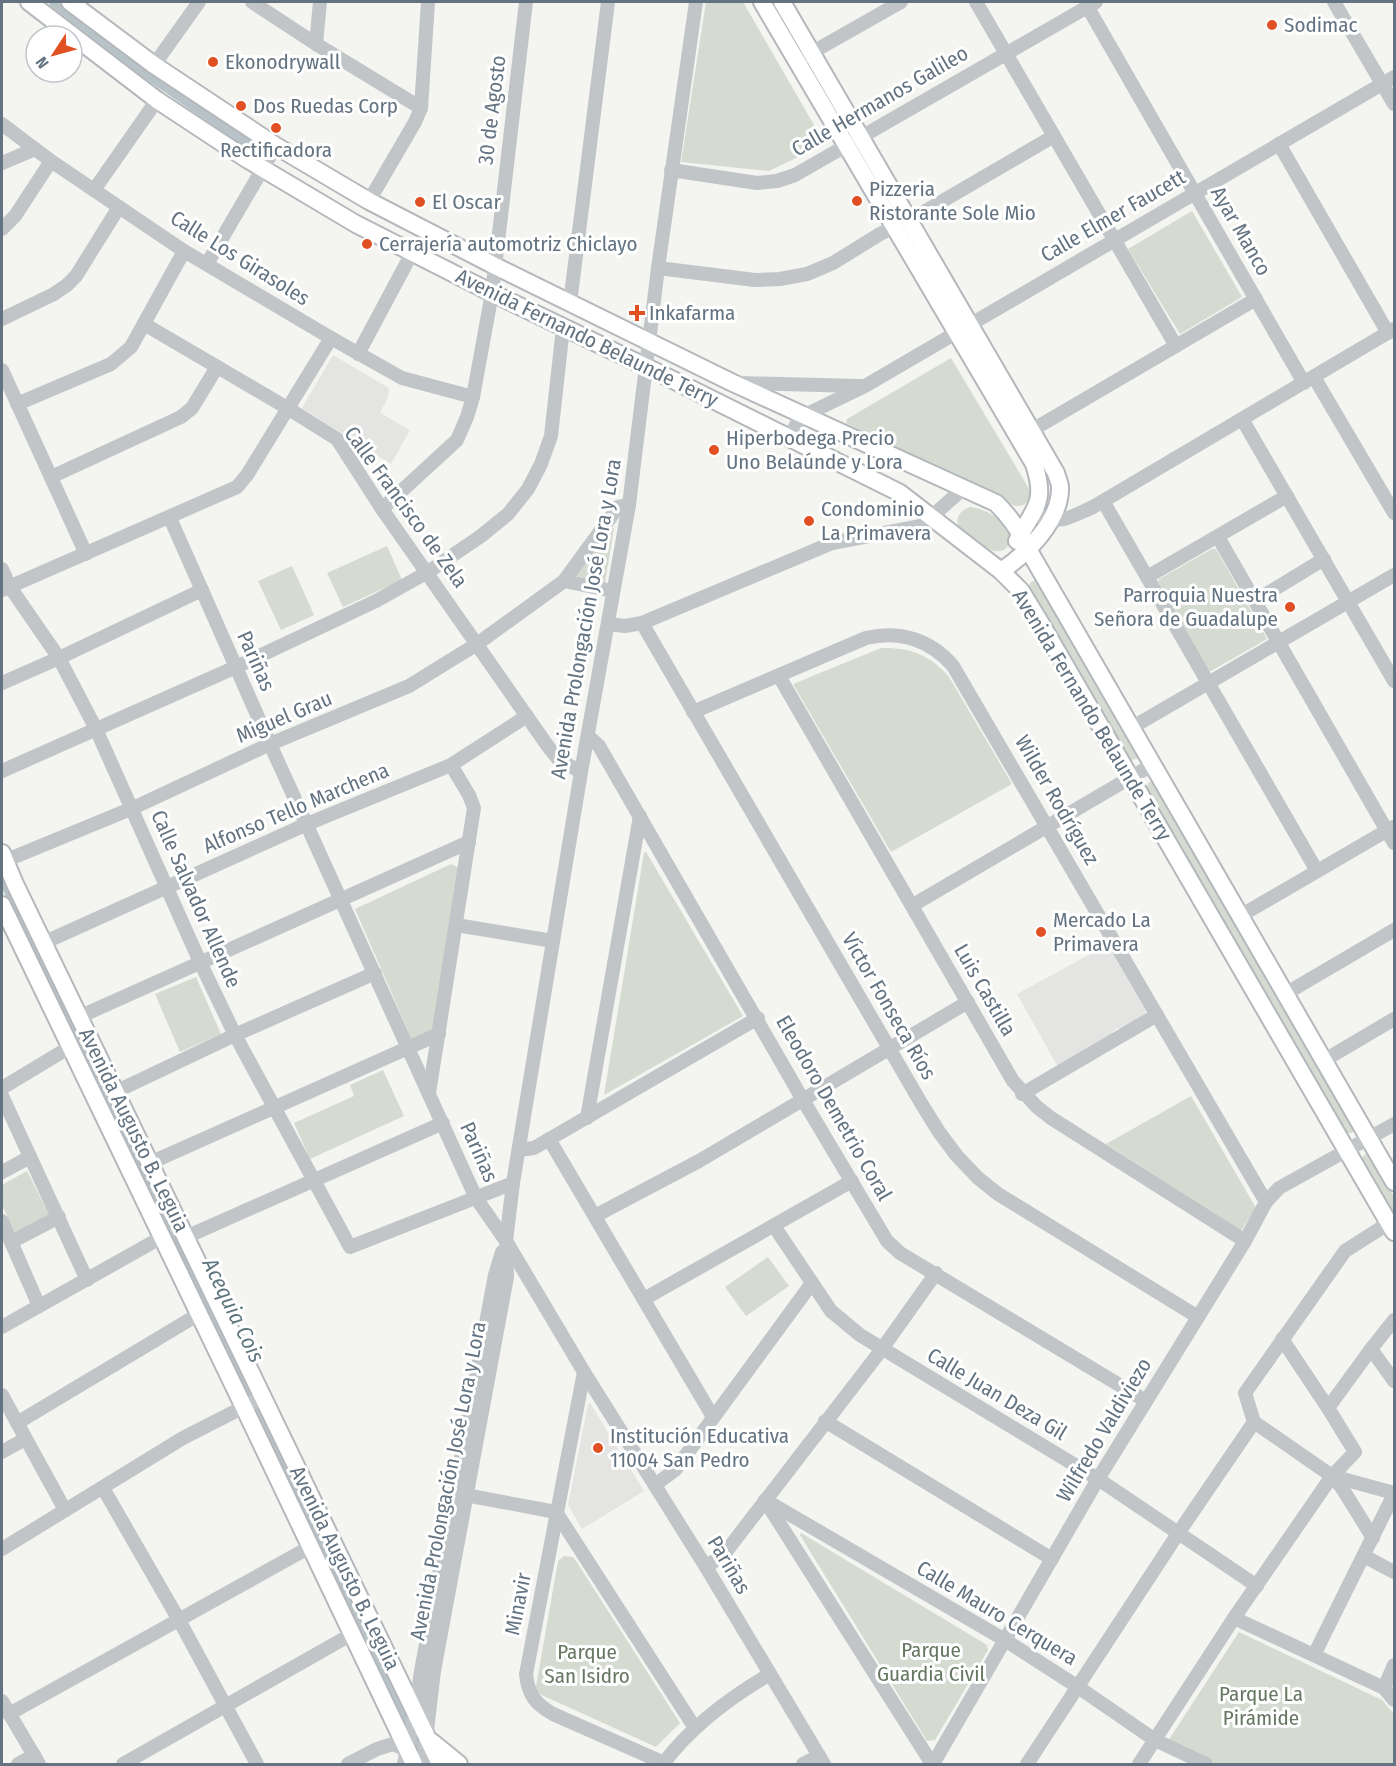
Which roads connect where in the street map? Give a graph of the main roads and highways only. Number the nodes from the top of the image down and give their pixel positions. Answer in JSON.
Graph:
{"nodes":[{"id":1,"x":29,"y":2,"type":"edge"},
{"id":2,"x":70,"y":2,"type":"edge"},
{"id":3,"x":762,"y":2,"type":"edge"},
{"id":4,"x":782,"y":2,"type":"edge"},
{"id":5,"x":805,"y":57,"type":"junction"},
{"id":6,"x":1025,"y":433,"type":"junction"},
{"id":7,"x":1021,"y":533,"type":"junction"},
{"id":8,"x":1028,"y":549,"type":"junction"},
{"id":9,"x":1001,"y":571,"type":"junction"},
{"id":10,"x":3,"y":859,"type":"edge"},
{"id":11,"x":2,"y":905,"type":"edge"},
{"id":12,"x":1395,"y":1182,"type":"edge"},
{"id":13,"x":1392,"y":1228,"type":"edge"},
{"id":14,"x":427,"y":1738,"type":"junction"},
{"id":15,"x":408,"y":1757,"type":"edge"},
{"id":16,"x":440,"y":1764,"type":"edge"},
{"id":17,"x":459,"y":1764,"type":"edge"}],
"edges":[{"from":1,"to":9,"type":"main road","name":"Avenida Fernando Belaunde Terry"},
{"from":2,"to":7,"type":"main road","name":"Avenida Fernando Belaunde Terry"},
{"from":3,"to":5,"type":"main road"},
{"from":4,"to":5,"type":"main road"},
{"from":5,"to":6,"type":"main road"},
{"from":6,"to":7,"type":"main road"},
{"from":6,"to":8,"type":"main road"},
{"from":7,"to":8,"type":"main road","name":"Avenida Fernando Belaunde Terry"},
{"from":7,"to":9,"type":"main road"},
{"from":8,"to":9,"type":"main road"},
{"from":8,"to":12,"type":"main road","name":"Avenida Fernando Belaunde Terry"},
{"from":9,"to":13,"type":"main road","name":"Avenida Fernando Belaunde Terry"},
{"from":10,"to":14,"type":"main road","name":"Avenida Augusto B. Leguia"},
{"from":11,"to":15,"type":"main road","name":"Avenida Augusto B. Leguia"},
{"from":14,"to":16,"type":"main road","name":"Avenida Augusto B. Leguia"},
{"from":14,"to":17,"type":"main road"}]}
